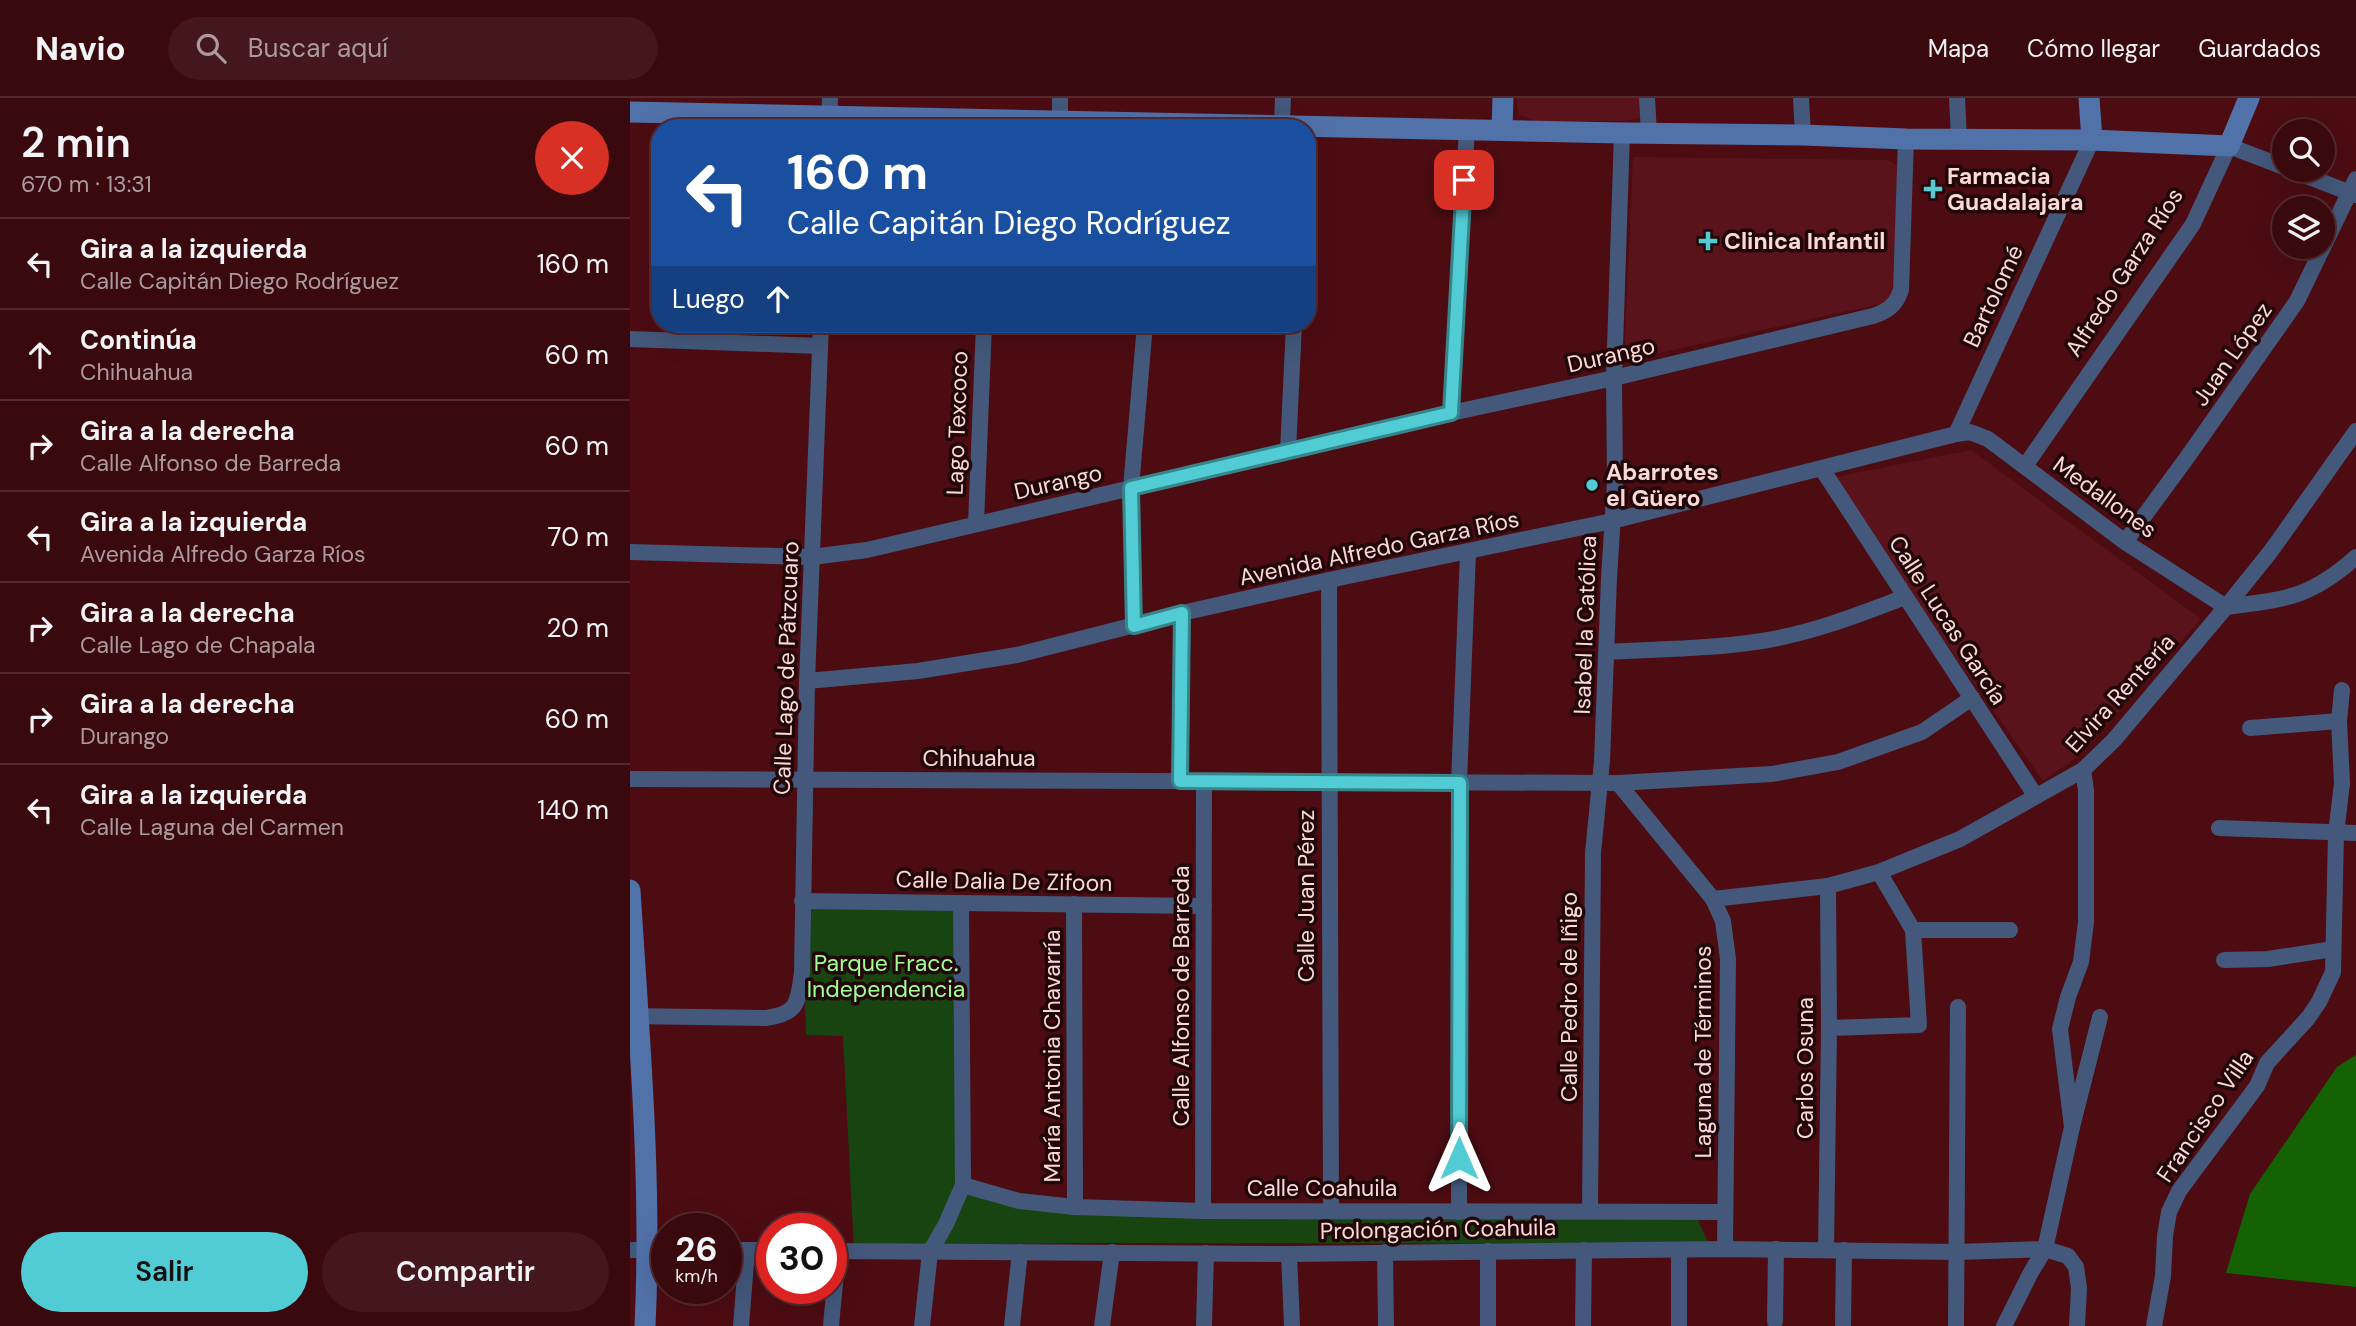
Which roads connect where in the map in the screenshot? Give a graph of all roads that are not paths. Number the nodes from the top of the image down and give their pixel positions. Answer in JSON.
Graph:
{"nodes":[{"id":1,"x":1060,"y":98,"type":"edge"},
{"id":2,"x":1283,"y":98,"type":"edge"},
{"id":3,"x":1503,"y":98,"type":"edge"},
{"id":4,"x":1647,"y":98,"type":"edge"},
{"id":5,"x":1801,"y":98,"type":"edge"},
{"id":6,"x":1957,"y":98,"type":"edge"},
{"id":7,"x":2089,"y":98,"type":"edge"},
{"id":8,"x":2249,"y":98,"type":"edge"},
{"id":9,"x":630,"y":112,"type":"edge"},
{"id":10,"x":829,"y":114,"type":"edge"},
{"id":11,"x":910,"y":119,"type":"edge"},
{"id":12,"x":1060,"y":119,"type":"edge"},
{"id":13,"x":1293,"y":119,"type":"edge"},
{"id":14,"x":1316,"y":126,"type":"edge"},
{"id":15,"x":1466,"y":128,"type":"junction"},
{"id":16,"x":1502,"y":130,"type":"junction"},
{"id":17,"x":1622,"y":133,"type":"junction"},
{"id":18,"x":1649,"y":133,"type":"junction"},
{"id":19,"x":1803,"y":135,"type":"junction"},
{"id":20,"x":1906,"y":139,"type":"junction"},
{"id":21,"x":1959,"y":139,"type":"junction"},
{"id":22,"x":2092,"y":140,"type":"junction"},
{"id":23,"x":2229,"y":146,"type":"junction"},
{"id":24,"x":2272,"y":162,"type":"edge"},
{"id":25,"x":2331,"y":182,"type":"edge"},
{"id":26,"x":2354,"y":189,"type":"edge"},
{"id":27,"x":821,"y":333,"type":"edge"},
{"id":28,"x":984,"y":333,"type":"edge"},
{"id":29,"x":1144,"y":333,"type":"edge"},
{"id":30,"x":1294,"y":333,"type":"edge"},
{"id":31,"x":630,"y":339,"type":"edge"},
{"id":32,"x":820,"y":346,"type":"junction"},
{"id":33,"x":1614,"y":378,"type":"junction"},
{"id":34,"x":1451,"y":413,"type":"junction"},
{"id":35,"x":2356,"y":431,"type":"edge"},
{"id":36,"x":1956,"y":434,"type":"junction"},
{"id":37,"x":1288,"y":451,"type":"junction"},
{"id":38,"x":2025,"y":466,"type":"junction"},
{"id":39,"x":1822,"y":469,"type":"junction"},
{"id":40,"x":1131,"y":488,"type":"junction"},
{"id":41,"x":1612,"y":521,"type":"junction"},
{"id":42,"x":976,"y":524,"type":"junction"},
{"id":43,"x":2125,"y":542,"type":"junction"},
{"id":44,"x":630,"y":552,"type":"edge"},
{"id":45,"x":1468,"y":552,"type":"junction"},
{"id":46,"x":812,"y":557,"type":"junction"},
{"id":47,"x":2356,"y":557,"type":"edge"},
{"id":48,"x":1329,"y":580,"type":"junction"},
{"id":49,"x":1905,"y":597,"type":"junction"},
{"id":50,"x":2225,"y":607,"type":"junction"},
{"id":51,"x":1182,"y":613,"type":"junction"},
{"id":52,"x":1134,"y":626,"type":"junction"},
{"id":53,"x":1607,"y":652,"type":"junction"},
{"id":54,"x":807,"y":681,"type":"junction"},
{"id":55,"x":2342,"y":690,"type":"dead end"},
{"id":56,"x":1972,"y":698,"type":"junction"},
{"id":57,"x":2339,"y":721,"type":"junction"},
{"id":58,"x":2250,"y":727,"type":"dead end"},
{"id":59,"x":2356,"y":768,"type":"edge"},
{"id":60,"x":2083,"y":770,"type":"junction"},
{"id":61,"x":630,"y":779,"type":"edge"},
{"id":62,"x":805,"y":781,"type":"junction"},
{"id":63,"x":1180,"y":781,"type":"junction"},
{"id":64,"x":1204,"y":782,"type":"junction"},
{"id":65,"x":1328,"y":782,"type":"junction"},
{"id":66,"x":1460,"y":783,"type":"junction"},
{"id":67,"x":1600,"y":783,"type":"junction"},
{"id":68,"x":1618,"y":783,"type":"junction"},
{"id":69,"x":2342,"y":783,"type":"junction"},
{"id":70,"x":2035,"y":795,"type":"junction"},
{"id":71,"x":2219,"y":828,"type":"dead end"},
{"id":72,"x":2356,"y":833,"type":"edge"},
{"id":73,"x":2336,"y":834,"type":"junction"},
{"id":74,"x":1879,"y":872,"type":"junction"},
{"id":75,"x":1828,"y":886,"type":"junction"},
{"id":76,"x":630,"y":890,"type":"edge"},
{"id":77,"x":1713,"y":899,"type":"junction"},
{"id":78,"x":802,"y":901,"type":"junction"},
{"id":79,"x":961,"y":903,"type":"junction"},
{"id":80,"x":1074,"y":904,"type":"junction"},
{"id":81,"x":1204,"y":906,"type":"junction"},
{"id":82,"x":1913,"y":930,"type":"junction"},
{"id":83,"x":2010,"y":930,"type":"dead end"},
{"id":84,"x":2333,"y":949,"type":"junction"},
{"id":85,"x":2224,"y":960,"type":"dead end"},
{"id":86,"x":1958,"y":1007,"type":"dead end"},
{"id":87,"x":634,"y":1016,"type":"edge"},
{"id":88,"x":2100,"y":1017,"type":"dead end"},
{"id":89,"x":1829,"y":1028,"type":"junction"},
{"id":90,"x":2072,"y":1127,"type":"junction"},
{"id":91,"x":638,"y":1134,"type":"edge"},
{"id":92,"x":963,"y":1185,"type":"junction"},
{"id":93,"x":1075,"y":1207,"type":"junction"},
{"id":94,"x":1203,"y":1211,"type":"junction"},
{"id":95,"x":1331,"y":1211,"type":"junction"},
{"id":96,"x":1590,"y":1211,"type":"junction"},
{"id":97,"x":1459,"y":1212,"type":"junction"},
{"id":98,"x":1726,"y":1212,"type":"junction"},
{"id":99,"x":1725,"y":1249,"type":"junction"},
{"id":100,"x":1776,"y":1249,"type":"junction"},
{"id":101,"x":2045,"y":1249,"type":"junction"},
{"id":102,"x":648,"y":1250,"type":"edge"},
{"id":103,"x":742,"y":1250,"type":"edge"},
{"id":104,"x":747,"y":1250,"type":"junction"},
{"id":105,"x":756,"y":1250,"type":"edge"},
{"id":106,"x":1584,"y":1250,"type":"junction"},
{"id":107,"x":1679,"y":1250,"type":"junction"},
{"id":108,"x":1826,"y":1250,"type":"junction"},
{"id":109,"x":1844,"y":1250,"type":"junction"},
{"id":110,"x":847,"y":1251,"type":"edge"},
{"id":111,"x":1488,"y":1251,"type":"junction"},
{"id":112,"x":930,"y":1252,"type":"junction"},
{"id":113,"x":1020,"y":1252,"type":"junction"},
{"id":114,"x":1112,"y":1252,"type":"junction"},
{"id":115,"x":1385,"y":1252,"type":"junction"},
{"id":116,"x":1957,"y":1252,"type":"junction"},
{"id":117,"x":1206,"y":1253,"type":"junction"},
{"id":118,"x":1289,"y":1254,"type":"junction"},
{"id":119,"x":832,"y":1304,"type":"edge"},
{"id":120,"x":1775,"y":1321,"type":"dead end"},
{"id":121,"x":645,"y":1326,"type":"edge"},
{"id":122,"x":741,"y":1326,"type":"edge"},
{"id":123,"x":831,"y":1326,"type":"edge"},
{"id":124,"x":922,"y":1326,"type":"edge"},
{"id":125,"x":1012,"y":1326,"type":"edge"},
{"id":126,"x":1102,"y":1326,"type":"edge"},
{"id":127,"x":1204,"y":1326,"type":"edge"},
{"id":128,"x":1292,"y":1326,"type":"edge"},
{"id":129,"x":1386,"y":1326,"type":"edge"},
{"id":130,"x":1488,"y":1326,"type":"edge"},
{"id":131,"x":1583,"y":1326,"type":"edge"},
{"id":132,"x":1679,"y":1326,"type":"edge"},
{"id":133,"x":1843,"y":1326,"type":"edge"},
{"id":134,"x":1956,"y":1326,"type":"edge"},
{"id":135,"x":2004,"y":1326,"type":"edge"},
{"id":136,"x":2077,"y":1326,"type":"edge"},
{"id":137,"x":2154,"y":1326,"type":"edge"}],
"edges":[{"from":1,"to":12,"type":"street"},
{"from":2,"to":13,"type":"street"},
{"from":3,"to":16,"type":"street"},
{"from":4,"to":18,"type":"street"},
{"from":5,"to":19,"type":"street"},
{"from":6,"to":21,"type":"street"},
{"from":7,"to":22,"type":"street"},
{"from":8,"to":23,"type":"street","name":"Alfredo Garza Ríos"},
{"from":9,"to":10,"type":"street"},
{"from":10,"to":11,"type":"street"},
{"from":14,"to":15,"type":"street"},
{"from":15,"to":16,"type":"street"},
{"from":15,"to":34,"type":"street"},
{"from":16,"to":17,"type":"street"},
{"from":17,"to":18,"type":"street"},
{"from":17,"to":33,"type":"street","name":"Isabel la Católica"},
{"from":18,"to":19,"type":"street"},
{"from":19,"to":20,"type":"street"},
{"from":20,"to":21,"type":"street"},
{"from":20,"to":33,"type":"street","name":"Durango"},
{"from":21,"to":22,"type":"street"},
{"from":22,"to":23,"type":"street"},
{"from":22,"to":36,"type":"street","name":"Bartolomé"},
{"from":23,"to":24,"type":"street"},
{"from":23,"to":38,"type":"street","name":"Alfredo Garza Ríos"},
{"from":25,"to":26,"type":"street"},
{"from":26,"to":43,"type":"street","name":"Juan López"},
{"from":27,"to":32,"type":"street","name":"Calle Lago de Pátzcuaro"},
{"from":28,"to":42,"type":"street","name":"Lago Texcoco"},
{"from":29,"to":40,"type":"street"},
{"from":30,"to":37,"type":"street"},
{"from":31,"to":32,"type":"street"},
{"from":32,"to":46,"type":"street","name":"Calle Lago de Pátzcuaro"},
{"from":33,"to":34,"type":"street","name":"Durango"},
{"from":33,"to":41,"type":"street","name":"Isabel la Católica"},
{"from":34,"to":37,"type":"street","name":"Durango"},
{"from":35,"to":50,"type":"street","name":"Elvira Rentería"},
{"from":36,"to":38,"type":"street","name":"Medallones"},
{"from":36,"to":39,"type":"street","name":"Avenida Alfredo Garza Ríos"},
{"from":37,"to":40,"type":"street","name":"Durango"},
{"from":38,"to":43,"type":"street","name":"Medallones"},
{"from":39,"to":41,"type":"street","name":"Avenida Alfredo Garza Ríos"},
{"from":39,"to":49,"type":"street","name":"Calle Lucas García"},
{"from":40,"to":42,"type":"street","name":"Durango"},
{"from":40,"to":52,"type":"street"},
{"from":41,"to":45,"type":"street","name":"Avenida Alfredo Garza Ríos"},
{"from":41,"to":53,"type":"street","name":"Isabel la Católica"},
{"from":42,"to":46,"type":"street","name":"Durango"},
{"from":43,"to":50,"type":"street","name":"Medallones"},
{"from":44,"to":46,"type":"street","name":"Durango"},
{"from":45,"to":48,"type":"street","name":"Avenida Alfredo Garza Ríos"},
{"from":45,"to":66,"type":"street"},
{"from":46,"to":54,"type":"street","name":"Calle Lago de Pátzcuaro"},
{"from":47,"to":50,"type":"street"},
{"from":48,"to":51,"type":"street","name":"Avenida Alfredo Garza Ríos"},
{"from":48,"to":65,"type":"street","name":"Calle Juan Pérez"},
{"from":49,"to":53,"type":"street"},
{"from":49,"to":56,"type":"street","name":"Calle Lucas García"},
{"from":50,"to":60,"type":"street","name":"Elvira Rentería"},
{"from":51,"to":52,"type":"street","name":"Avenida Alfredo Garza Ríos"},
{"from":51,"to":63,"type":"street"},
{"from":52,"to":54,"type":"street","name":"Avenida Alfredo Garza Ríos"},
{"from":53,"to":67,"type":"street","name":"Isabel la Católica"},
{"from":54,"to":62,"type":"street","name":"Calle Lago de Pátzcuaro"},
{"from":55,"to":57,"type":"street","name":"Francisco Villa"},
{"from":56,"to":68,"type":"street"},
{"from":56,"to":70,"type":"street","name":"Calle Lucas García"},
{"from":57,"to":58,"type":"street"},
{"from":57,"to":69,"type":"street","name":"Francisco Villa"},
{"from":59,"to":69,"type":"street"},
{"from":60,"to":70,"type":"street","name":"Elvira Rentería"},
{"from":60,"to":90,"type":"street"},
{"from":61,"to":62,"type":"street","name":"Chihuahua"},
{"from":62,"to":63,"type":"street","name":"Chihuahua"},
{"from":62,"to":78,"type":"street","name":"Calle Lago de Pátzcuaro"},
{"from":63,"to":64,"type":"street","name":"Chihuahua"},
{"from":64,"to":65,"type":"street","name":"Chihuahua"},
{"from":64,"to":81,"type":"street","name":"Calle Alfonso de Barreda"},
{"from":65,"to":66,"type":"street","name":"Chihuahua"},
{"from":65,"to":95,"type":"street","name":"Calle Juan Pérez"},
{"from":66,"to":67,"type":"street","name":"Chihuahua"},
{"from":66,"to":97,"type":"street"},
{"from":67,"to":68,"type":"street"},
{"from":67,"to":96,"type":"street","name":"Calle Pedro de Iñigo"},
{"from":68,"to":77,"type":"street","name":"Laguna de Términos"},
{"from":69,"to":73,"type":"street","name":"Francisco Villa"},
{"from":70,"to":74,"type":"street","name":"Elvira Rentería"},
{"from":71,"to":73,"type":"street"},
{"from":72,"to":73,"type":"street"},
{"from":73,"to":84,"type":"street","name":"Francisco Villa"},
{"from":74,"to":75,"type":"street","name":"Elvira Rentería"},
{"from":74,"to":82,"type":"street"},
{"from":75,"to":77,"type":"street","name":"Elvira Rentería"},
{"from":75,"to":89,"type":"street","name":"Carlos Osuna"},
{"from":76,"to":87,"type":"street"},
{"from":77,"to":98,"type":"street","name":"Laguna de Términos"},
{"from":78,"to":79,"type":"street","name":"Calle Dalia De Zifoon"},
{"from":78,"to":87,"type":"street","name":"Calle Lago de Pátzcuaro"},
{"from":79,"to":80,"type":"street","name":"Calle Dalia De Zifoon"},
{"from":79,"to":92,"type":"street"},
{"from":80,"to":81,"type":"street","name":"Calle Dalia De Zifoon"},
{"from":80,"to":93,"type":"street","name":"María Antonia Chavarría"},
{"from":81,"to":94,"type":"street","name":"Calle Alfonso de Barreda"},
{"from":82,"to":83,"type":"street"},
{"from":82,"to":89,"type":"street"},
{"from":84,"to":85,"type":"street"},
{"from":84,"to":137,"type":"street","name":"Francisco Villa"},
{"from":86,"to":116,"type":"street"},
{"from":87,"to":91,"type":"street"},
{"from":88,"to":90,"type":"street"},
{"from":89,"to":108,"type":"street","name":"Carlos Osuna"},
{"from":90,"to":101,"type":"street"},
{"from":91,"to":102,"type":"street"},
{"from":92,"to":93,"type":"street","name":"Calle Coahuila"},
{"from":92,"to":112,"type":"street"},
{"from":93,"to":94,"type":"street","name":"Calle Coahuila"},
{"from":94,"to":95,"type":"street","name":"Calle Coahuila"},
{"from":95,"to":97,"type":"street","name":"Calle Coahuila"},
{"from":96,"to":97,"type":"street","name":"Calle Coahuila"},
{"from":96,"to":98,"type":"street","name":"Calle Coahuila"},
{"from":98,"to":99,"type":"street","name":"Laguna de Términos"},
{"from":99,"to":100,"type":"street","name":"Prolongación Coahuila"},
{"from":99,"to":107,"type":"street","name":"Prolongación Coahuila"},
{"from":100,"to":108,"type":"street","name":"Prolongación Coahuila"},
{"from":100,"to":120,"type":"street"},
{"from":101,"to":116,"type":"street","name":"Prolongación Coahuila"},
{"from":101,"to":135,"type":"street"},
{"from":101,"to":136,"type":"street"},
{"from":102,"to":121,"type":"street"},
{"from":103,"to":104,"type":"street"},
{"from":104,"to":105,"type":"street"},
{"from":104,"to":122,"type":"street"},
{"from":106,"to":107,"type":"street","name":"Prolongación Coahuila"},
{"from":106,"to":111,"type":"street","name":"Prolongación Coahuila"},
{"from":106,"to":131,"type":"street"},
{"from":107,"to":132,"type":"street"},
{"from":108,"to":109,"type":"street","name":"Prolongación Coahuila"},
{"from":109,"to":116,"type":"street","name":"Prolongación Coahuila"},
{"from":109,"to":133,"type":"street"},
{"from":110,"to":112,"type":"street","name":"Prolongación Coahuila"},
{"from":111,"to":115,"type":"street","name":"Prolongación Coahuila"},
{"from":111,"to":130,"type":"street"},
{"from":112,"to":113,"type":"street","name":"Prolongación Coahuila"},
{"from":112,"to":124,"type":"street"},
{"from":113,"to":114,"type":"street","name":"Prolongación Coahuila"},
{"from":113,"to":125,"type":"street"},
{"from":114,"to":117,"type":"street","name":"Prolongación Coahuila"},
{"from":114,"to":126,"type":"street"},
{"from":115,"to":118,"type":"street","name":"Prolongación Coahuila"},
{"from":115,"to":129,"type":"street"},
{"from":116,"to":134,"type":"street"},
{"from":117,"to":118,"type":"street","name":"Prolongación Coahuila"},
{"from":117,"to":127,"type":"street"},
{"from":118,"to":128,"type":"street"},
{"from":119,"to":123,"type":"street"}]}
